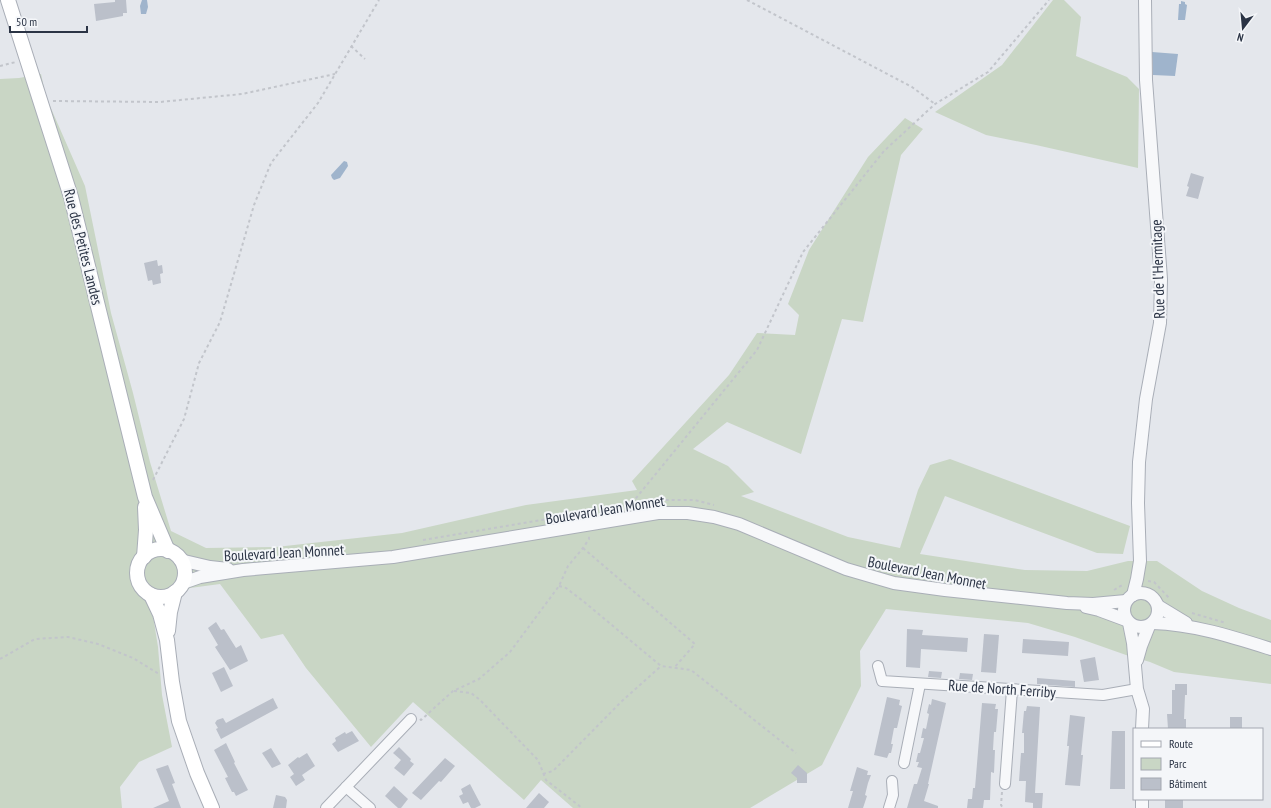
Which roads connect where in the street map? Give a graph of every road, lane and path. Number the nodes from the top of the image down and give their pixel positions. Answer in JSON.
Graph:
{"nodes":[{"id":1,"x":8,"y":0,"type":"edge"},
{"id":2,"x":379,"y":0,"type":"edge"},
{"id":3,"x":747,"y":0,"type":"edge"},
{"id":4,"x":1049,"y":0,"type":"edge"},
{"id":5,"x":1145,"y":0,"type":"edge"},
{"id":6,"x":351,"y":46,"type":"junction"},
{"id":7,"x":365,"y":59,"type":"dead end"},
{"id":8,"x":28,"y":60,"type":"junction"},
{"id":9,"x":0,"y":66,"type":"edge"},
{"id":10,"x":335,"y":74,"type":"junction"},
{"id":11,"x":41,"y":100,"type":"junction"},
{"id":12,"x":935,"y":104,"type":"junction"},
{"id":13,"x":145,"y":497,"type":"junction"},
{"id":14,"x":631,"y":504,"type":"junction"},
{"id":15,"x":715,"y":505,"type":"dead end"},
{"id":16,"x":595,"y":510,"type":"junction"},
{"id":17,"x":591,"y":524,"type":"junction"},
{"id":18,"x":418,"y":540,"type":"dead end"},
{"id":19,"x":583,"y":548,"type":"junction"},
{"id":20,"x":168,"y":551,"type":"junction"},
{"id":21,"x":144,"y":557,"type":"junction"},
{"id":22,"x":229,"y":557,"type":"dead end"},
{"id":23,"x":250,"y":557,"type":"dead end"},
{"id":24,"x":180,"y":560,"type":"junction"},
{"id":25,"x":876,"y":565,"type":"dead end"},
{"id":26,"x":243,"y":570,"type":"junction"},
{"id":27,"x":910,"y":573,"type":"dead end"},
{"id":28,"x":1141,"y":581,"type":"junction"},
{"id":29,"x":559,"y":586,"type":"junction"},
{"id":30,"x":179,"y":588,"type":"junction"},
{"id":31,"x":1108,"y":592,"type":"dead end"},
{"id":32,"x":151,"y":595,"type":"junction"},
{"id":33,"x":1150,"y":595,"type":"junction"},
{"id":34,"x":1129,"y":598,"type":"junction"},
{"id":35,"x":1172,"y":601,"type":"dead end"},
{"id":36,"x":1067,"y":603,"type":"junction"},
{"id":37,"x":1158,"y":606,"type":"junction"},
{"id":38,"x":1185,"y":611,"type":"dead end"},
{"id":39,"x":1127,"y":622,"type":"junction"},
{"id":40,"x":1151,"y":624,"type":"junction"},
{"id":41,"x":1231,"y":624,"type":"dead end"},
{"id":42,"x":1198,"y":628,"type":"junction"},
{"id":43,"x":167,"y":640,"type":"junction"},
{"id":44,"x":1271,"y":649,"type":"edge"},
{"id":45,"x":0,"y":659,"type":"edge"},
{"id":46,"x":661,"y":666,"type":"junction"},
{"id":47,"x":878,"y":666,"type":"dead end"},
{"id":48,"x":674,"y":668,"type":"junction"},
{"id":49,"x":1135,"y":669,"type":"junction"},
{"id":50,"x":172,"y":682,"type":"junction"},
{"id":51,"x":920,"y":684,"type":"junction"},
{"id":52,"x":1137,"y":689,"type":"junction"},
{"id":53,"x":1012,"y":690,"type":"junction"},
{"id":54,"x":453,"y":691,"type":"junction"},
{"id":55,"x":411,"y":719,"type":"joint"},
{"id":56,"x":1142,"y":728,"type":"edge"},
{"id":57,"x":796,"y":753,"type":"dead end"},
{"id":58,"x":904,"y":763,"type":"dead end"},
{"id":59,"x":543,"y":774,"type":"junction"},
{"id":60,"x":892,"y":781,"type":"dead end"},
{"id":61,"x":1005,"y":784,"type":"joint"},
{"id":62,"x":346,"y":787,"type":"junction"},
{"id":63,"x":212,"y":808,"type":"edge"},
{"id":64,"x":326,"y":808,"type":"edge"},
{"id":65,"x":370,"y":808,"type":"edge"},
{"id":66,"x":582,"y":808,"type":"edge"},
{"id":67,"x":889,"y":808,"type":"edge"},
{"id":68,"x":1003,"y":808,"type":"edge"}],
"edges":[{"from":1,"to":8,"type":"main road","name":"Rue des Petites Landes"},
{"from":2,"to":6,"type":"path"},
{"from":3,"to":12,"type":"path"},
{"from":4,"to":12,"type":"path"},
{"from":5,"to":28,"type":"street","name":"Rue de l'Hermitage"},
{"from":6,"to":7,"type":"path"},
{"from":6,"to":10,"type":"path"},
{"from":8,"to":9,"type":"path"},
{"from":8,"to":11,"type":"main road","name":"Rue des Petites Landes"},
{"from":10,"to":11,"type":"path"},
{"from":10,"to":13,"type":"path"},
{"from":11,"to":13,"type":"main road","name":"Rue des Petites Landes"},
{"from":12,"to":14,"type":"path"},
{"from":13,"to":20,"type":"main road","name":"Rue des Petites Landes"},
{"from":13,"to":21,"type":"main road","name":"Rue des Petites Landes"},
{"from":14,"to":15,"type":"path","name":"Boulevard Jean Monnet"},
{"from":14,"to":16,"type":"path","name":"Boulevard Jean Monnet"},
{"from":16,"to":17,"type":"path"},
{"from":16,"to":18,"type":"path","name":"Boulevard Jean Monnet"},
{"from":17,"to":19,"type":"path"},
{"from":17,"to":26,"type":"street","name":"Boulevard Jean Monnet"},
{"from":17,"to":36,"type":"street","name":"Boulevard Jean Monnet"},
{"from":19,"to":29,"type":"path"},
{"from":19,"to":48,"type":"path"},
{"from":20,"to":21,"type":"main road"},
{"from":20,"to":24,"type":"main road"},
{"from":21,"to":32,"type":"main road"},
{"from":22,"to":23,"type":"path","name":"Boulevard Jean Monnet"},
{"from":24,"to":26,"type":"street","name":"Boulevard Jean Monnet"},
{"from":24,"to":30,"type":"main road"},
{"from":25,"to":27,"type":"path","name":"Boulevard Jean Monnet"},
{"from":26,"to":30,"type":"street","name":"Boulevard Jean Monnet"},
{"from":28,"to":31,"type":"path"},
{"from":28,"to":33,"type":"street"},
{"from":28,"to":34,"type":"street","name":"Rue de l'Hermitage"},
{"from":28,"to":35,"type":"path"},
{"from":29,"to":46,"type":"path"},
{"from":29,"to":54,"type":"path"},
{"from":30,"to":32,"type":"main road"},
{"from":30,"to":43,"type":"main road"},
{"from":32,"to":43,"type":"main road"},
{"from":33,"to":34,"type":"street"},
{"from":33,"to":37,"type":"street"},
{"from":34,"to":36,"type":"street","name":"Boulevard Jean Monnet"},
{"from":34,"to":39,"type":"street"},
{"from":36,"to":39,"type":"street","name":"Boulevard Jean Monnet"},
{"from":37,"to":40,"type":"street"},
{"from":37,"to":42,"type":"street"},
{"from":38,"to":41,"type":"path"},
{"from":39,"to":40,"type":"street"},
{"from":39,"to":49,"type":"street"},
{"from":40,"to":42,"type":"street"},
{"from":40,"to":49,"type":"street"},
{"from":42,"to":44,"type":"street"},
{"from":43,"to":50,"type":"main road"},
{"from":45,"to":50,"type":"path"},
{"from":46,"to":48,"type":"path"},
{"from":46,"to":59,"type":"path"},
{"from":47,"to":51,"type":"street","name":"Rue de North Ferriby"},
{"from":48,"to":57,"type":"path"},
{"from":49,"to":52,"type":"street"},
{"from":50,"to":63,"type":"main road"},
{"from":51,"to":53,"type":"street","name":"Rue de North Ferriby"},
{"from":51,"to":58,"type":"street"},
{"from":52,"to":53,"type":"street","name":"Rue de North Ferriby"},
{"from":52,"to":56,"type":"street"},
{"from":53,"to":61,"type":"street"},
{"from":54,"to":55,"type":"path"},
{"from":54,"to":59,"type":"path"},
{"from":55,"to":62,"type":"street"},
{"from":59,"to":66,"type":"path"},
{"from":60,"to":67,"type":"street"},
{"from":61,"to":68,"type":"path"},
{"from":62,"to":64,"type":"street"},
{"from":62,"to":65,"type":"street"}]}
